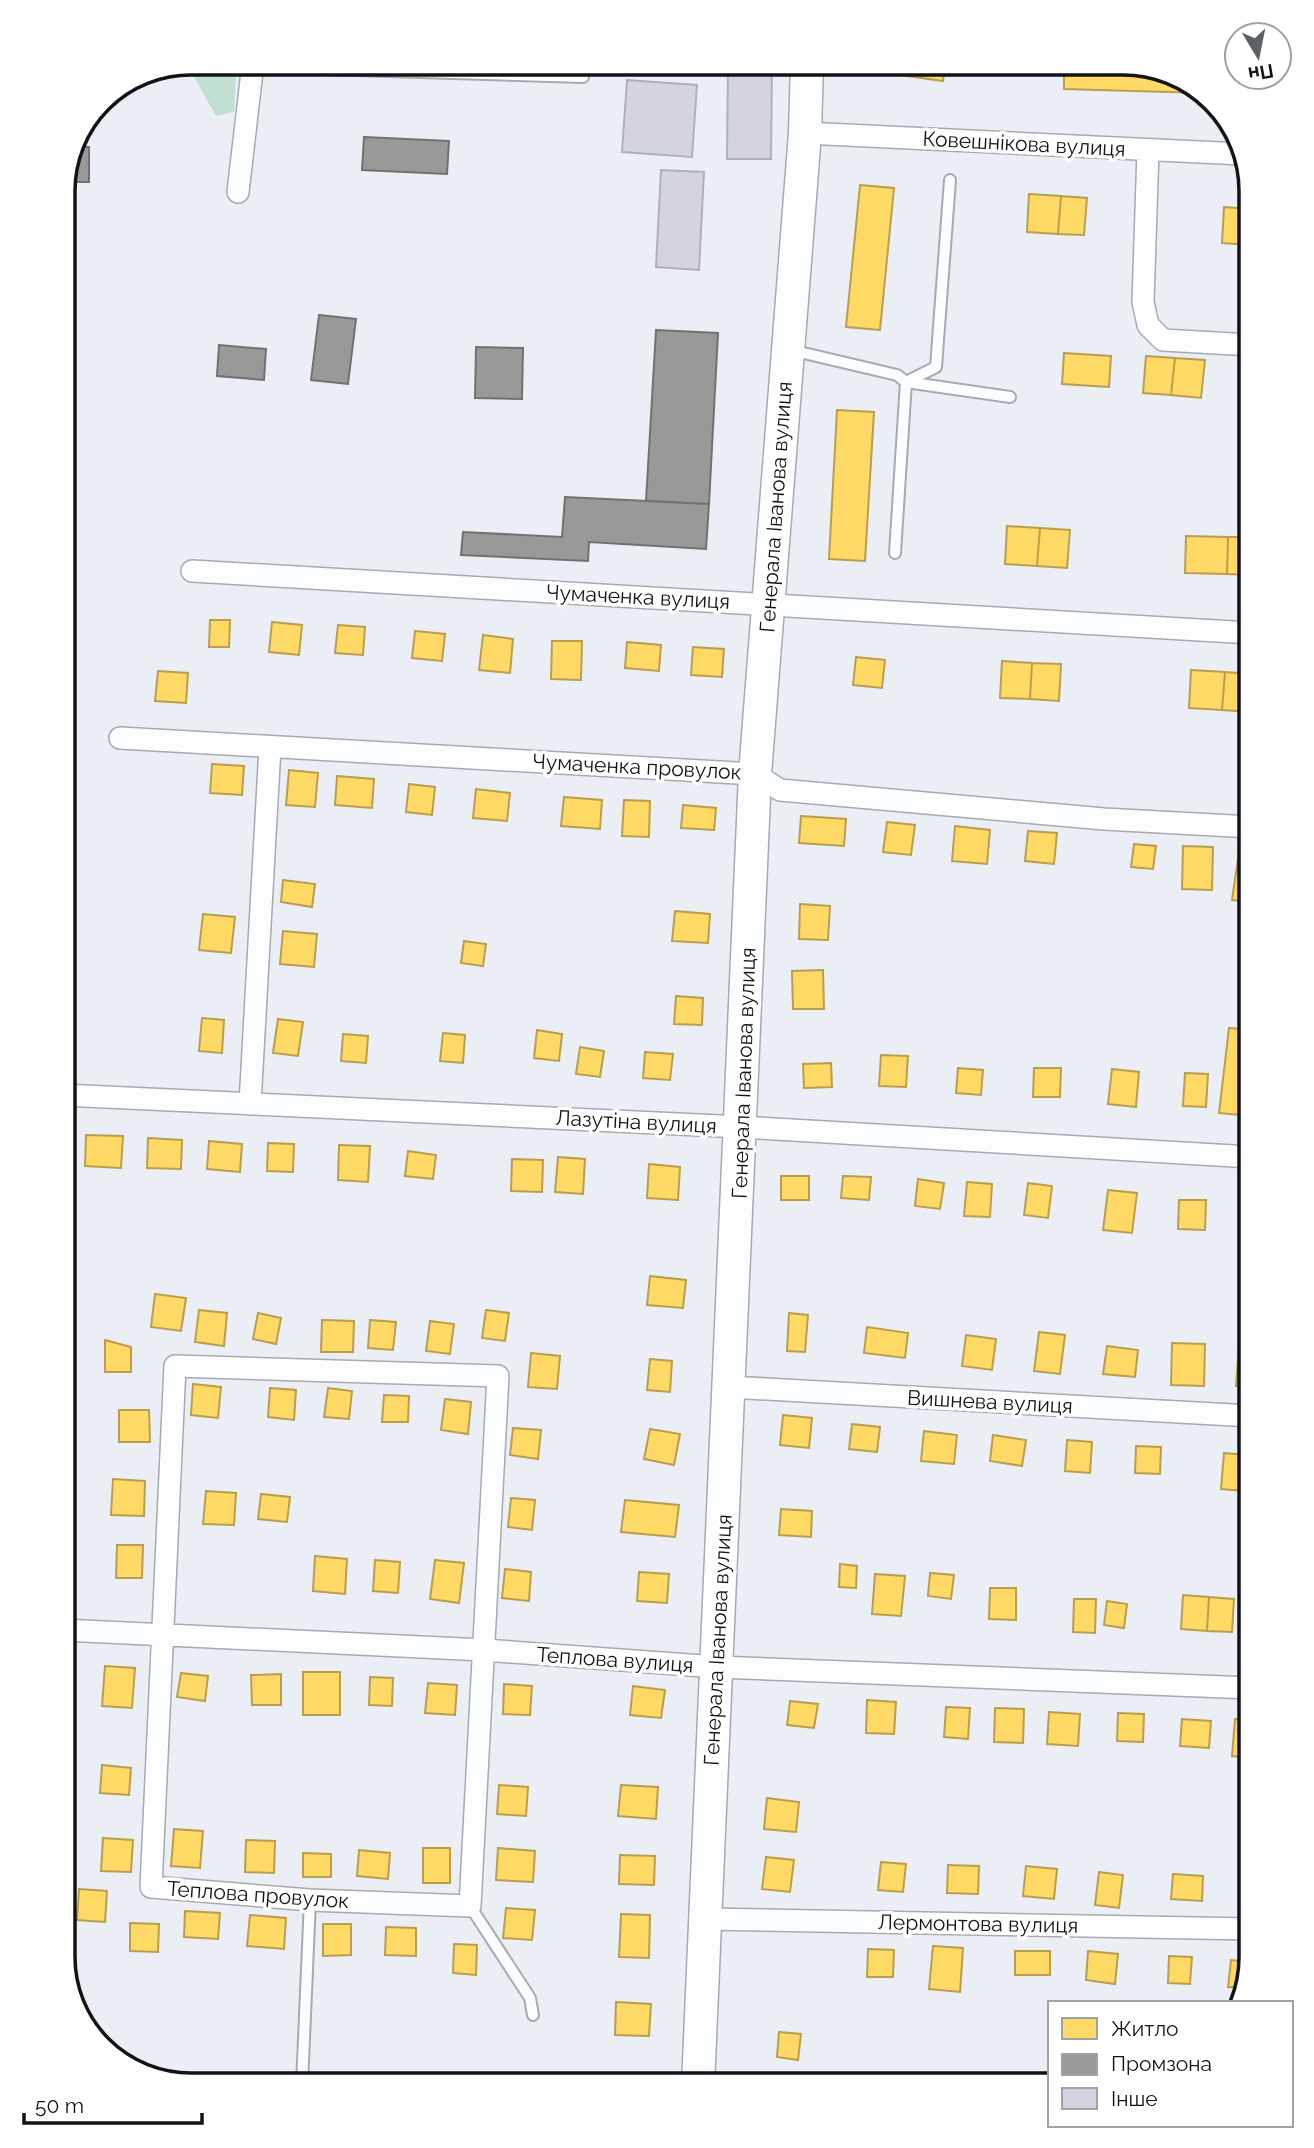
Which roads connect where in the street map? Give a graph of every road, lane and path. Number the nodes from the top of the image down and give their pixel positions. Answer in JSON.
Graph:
{"nodes":[{"id":1,"x":252,"y":75,"type":"edge"},
{"id":2,"x":528,"y":75,"type":"edge"},
{"id":3,"x":807,"y":75,"type":"edge"},
{"id":4,"x":583,"y":77,"type":"dead end"},
{"id":5,"x":805,"y":133,"type":"junction"},
{"id":6,"x":1148,"y":150,"type":"junction"},
{"id":7,"x":1232,"y":154,"type":"edge"},
{"id":8,"x":950,"y":180,"type":"dead end"},
{"id":9,"x":238,"y":192,"type":"dead end"},
{"id":10,"x":1239,"y":344,"type":"edge"},
{"id":11,"x":788,"y":349,"type":"junction"},
{"id":12,"x":906,"y":382,"type":"junction"},
{"id":13,"x":1010,"y":397,"type":"dead end"},
{"id":14,"x":895,"y":553,"type":"dead end"},
{"id":15,"x":192,"y":571,"type":"dead end"},
{"id":16,"x":768,"y":604,"type":"junction"},
{"id":17,"x":1239,"y":633,"type":"edge"},
{"id":18,"x":120,"y":738,"type":"dead end"},
{"id":19,"x":270,"y":747,"type":"junction"},
{"id":20,"x":755,"y":774,"type":"junction"},
{"id":21,"x":1239,"y":826,"type":"edge"},
{"id":22,"x":75,"y":1096,"type":"edge"},
{"id":23,"x":250,"y":1104,"type":"junction"},
{"id":24,"x":742,"y":1127,"type":"junction"},
{"id":25,"x":1239,"y":1156,"type":"edge"},
{"id":26,"x":730,"y":1387,"type":"junction"},
{"id":27,"x":1239,"y":1415,"type":"edge"},
{"id":28,"x":75,"y":1630,"type":"edge"},
{"id":29,"x":162,"y":1634,"type":"junction"},
{"id":30,"x":484,"y":1650,"type":"junction"},
{"id":31,"x":717,"y":1667,"type":"junction"},
{"id":32,"x":1239,"y":1688,"type":"edge"},
{"id":33,"x":310,"y":1900,"type":"junction"},
{"id":34,"x":470,"y":1906,"type":"junction"},
{"id":35,"x":706,"y":1919,"type":"junction"},
{"id":36,"x":1239,"y":1929,"type":"edge"},
{"id":37,"x":533,"y":2015,"type":"dead end"},
{"id":38,"x":303,"y":2073,"type":"edge"},
{"id":39,"x":699,"y":2073,"type":"edge"}],
"edges":[{"from":1,"to":9,"type":"street"},
{"from":2,"to":4,"type":"lane"},
{"from":3,"to":5,"type":"street","name":"Генерала Іванова вулиця"},
{"from":5,"to":6,"type":"street","name":"Ковешнікова вулиця"},
{"from":5,"to":11,"type":"street","name":"Генерала Іванова вулиця"},
{"from":6,"to":7,"type":"street","name":"Ковешнікова вулиця"},
{"from":6,"to":10,"type":"street"},
{"from":8,"to":12,"type":"lane"},
{"from":11,"to":12,"type":"lane"},
{"from":11,"to":16,"type":"street","name":"Генерала Іванова вулиця"},
{"from":12,"to":13,"type":"lane"},
{"from":12,"to":14,"type":"lane"},
{"from":15,"to":16,"type":"street","name":"Чумаченка вулиця"},
{"from":16,"to":17,"type":"street","name":"Чумаченка вулиця"},
{"from":16,"to":20,"type":"street","name":"Генерала Іванова вулиця"},
{"from":18,"to":19,"type":"street","name":"Чумаченка провулок"},
{"from":19,"to":20,"type":"street","name":"Чумаченка провулок"},
{"from":19,"to":23,"type":"street"},
{"from":20,"to":21,"type":"street","name":"Чумаченка провулок"},
{"from":20,"to":24,"type":"street","name":"Генерала Іванова вулиця"},
{"from":22,"to":23,"type":"street","name":"Лазутіна вулиця"},
{"from":23,"to":24,"type":"street","name":"Лазутіна вулиця"},
{"from":24,"to":25,"type":"street","name":"Лазутіна вулиця"},
{"from":24,"to":26,"type":"street","name":"Генерала Іванова вулиця"},
{"from":26,"to":27,"type":"street","name":"Вишнева вулиця"},
{"from":26,"to":31,"type":"street","name":"Генерала Іванова вулиця"},
{"from":28,"to":29,"type":"street","name":"Теплова вулиця"},
{"from":29,"to":30,"type":"street","name":"Теплова вулиця"},
{"from":29,"to":30,"type":"street","name":"Теплова провулок"},
{"from":29,"to":33,"type":"street","name":"Теплова провулок"},
{"from":30,"to":31,"type":"street","name":"Теплова вулиця"},
{"from":30,"to":34,"type":"street","name":"Теплова провулок"},
{"from":31,"to":32,"type":"street","name":"Теплова вулиця"},
{"from":31,"to":35,"type":"street","name":"Генерала Іванова вулиця"},
{"from":33,"to":34,"type":"street","name":"Теплова провулок"},
{"from":33,"to":38,"type":"lane"},
{"from":34,"to":37,"type":"lane"},
{"from":35,"to":36,"type":"street","name":"Лермонтова вулиця"},
{"from":35,"to":39,"type":"street","name":"Генерала Іванова вулиця"}]}
